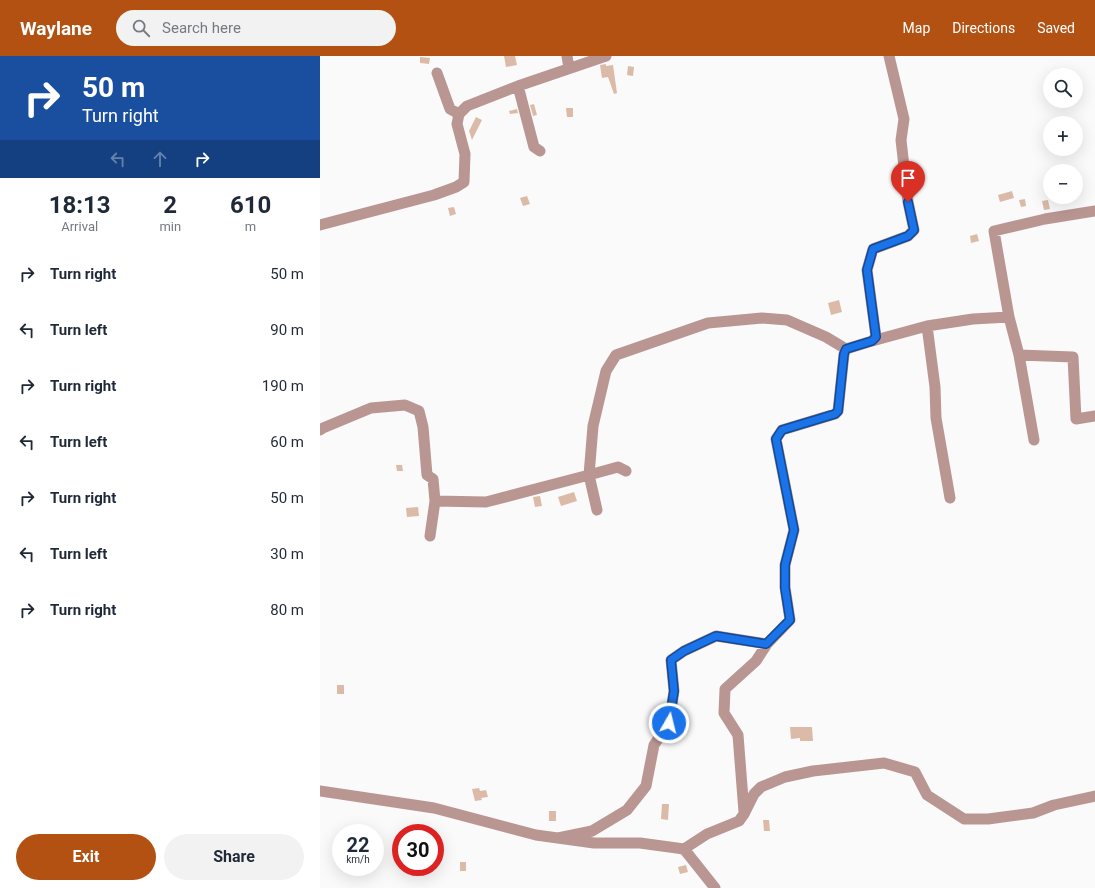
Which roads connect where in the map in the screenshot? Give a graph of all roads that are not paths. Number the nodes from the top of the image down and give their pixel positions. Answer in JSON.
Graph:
{"nodes":[{"id":1,"x":567,"y":56,"type":"edge"},
{"id":2,"x":606,"y":56,"type":"edge"},
{"id":3,"x":889,"y":56,"type":"edge"},
{"id":4,"x":569,"y":68,"type":"junction"},
{"id":5,"x":438,"y":74,"type":"dead end"},
{"id":6,"x":518,"y":86,"type":"junction"},
{"id":7,"x":459,"y":114,"type":"junction"},
{"id":8,"x":540,"y":151,"type":"dead end"},
{"id":9,"x":1095,"y":211,"type":"edge"},
{"id":10,"x":320,"y":225,"type":"edge"},
{"id":11,"x":1010,"y":317,"type":"junction"},
{"id":12,"x":927,"y":326,"type":"junction"},
{"id":13,"x":872,"y":341,"type":"junction"},
{"id":14,"x":846,"y":349,"type":"junction"},
{"id":15,"x":1019,"y":355,"type":"junction"},
{"id":16,"x":1095,"y":416,"type":"edge"},
{"id":17,"x":320,"y":430,"type":"edge"},
{"id":18,"x":1034,"y":440,"type":"dead end"},
{"id":19,"x":626,"y":471,"type":"dead end"},
{"id":20,"x":589,"y":475,"type":"junction"},
{"id":21,"x":950,"y":498,"type":"dead end"},
{"id":22,"x":436,"y":501,"type":"junction"},
{"id":23,"x":597,"y":510,"type":"dead end"},
{"id":24,"x":430,"y":536,"type":"dead end"},
{"id":25,"x":766,"y":644,"type":"junction"},
{"id":26,"x":320,"y":791,"type":"edge"},
{"id":27,"x":1095,"y":796,"type":"edge"},
{"id":28,"x":744,"y":814,"type":"junction"},
{"id":29,"x":558,"y":838,"type":"junction"},
{"id":30,"x":684,"y":848,"type":"junction"},
{"id":31,"x":714,"y":888,"type":"edge"}],
"edges":[{"from":1,"to":4,"type":"street"},
{"from":2,"to":4,"type":"street"},
{"from":3,"to":13,"type":"street"},
{"from":4,"to":6,"type":"street"},
{"from":5,"to":7,"type":"street"},
{"from":6,"to":7,"type":"street"},
{"from":6,"to":8,"type":"street"},
{"from":7,"to":10,"type":"street"},
{"from":9,"to":11,"type":"street"},
{"from":11,"to":12,"type":"street"},
{"from":11,"to":15,"type":"street"},
{"from":12,"to":13,"type":"street"},
{"from":12,"to":21,"type":"street"},
{"from":13,"to":14,"type":"street"},
{"from":14,"to":20,"type":"street"},
{"from":14,"to":25,"type":"street"},
{"from":15,"to":16,"type":"street"},
{"from":15,"to":18,"type":"street"},
{"from":17,"to":22,"type":"street"},
{"from":19,"to":20,"type":"street"},
{"from":20,"to":22,"type":"street"},
{"from":20,"to":23,"type":"street"},
{"from":22,"to":24,"type":"street"},
{"from":25,"to":28,"type":"street"},
{"from":25,"to":29,"type":"street"},
{"from":26,"to":29,"type":"street"},
{"from":27,"to":28,"type":"street"},
{"from":28,"to":30,"type":"street"},
{"from":29,"to":30,"type":"street"},
{"from":30,"to":31,"type":"street"}]}
